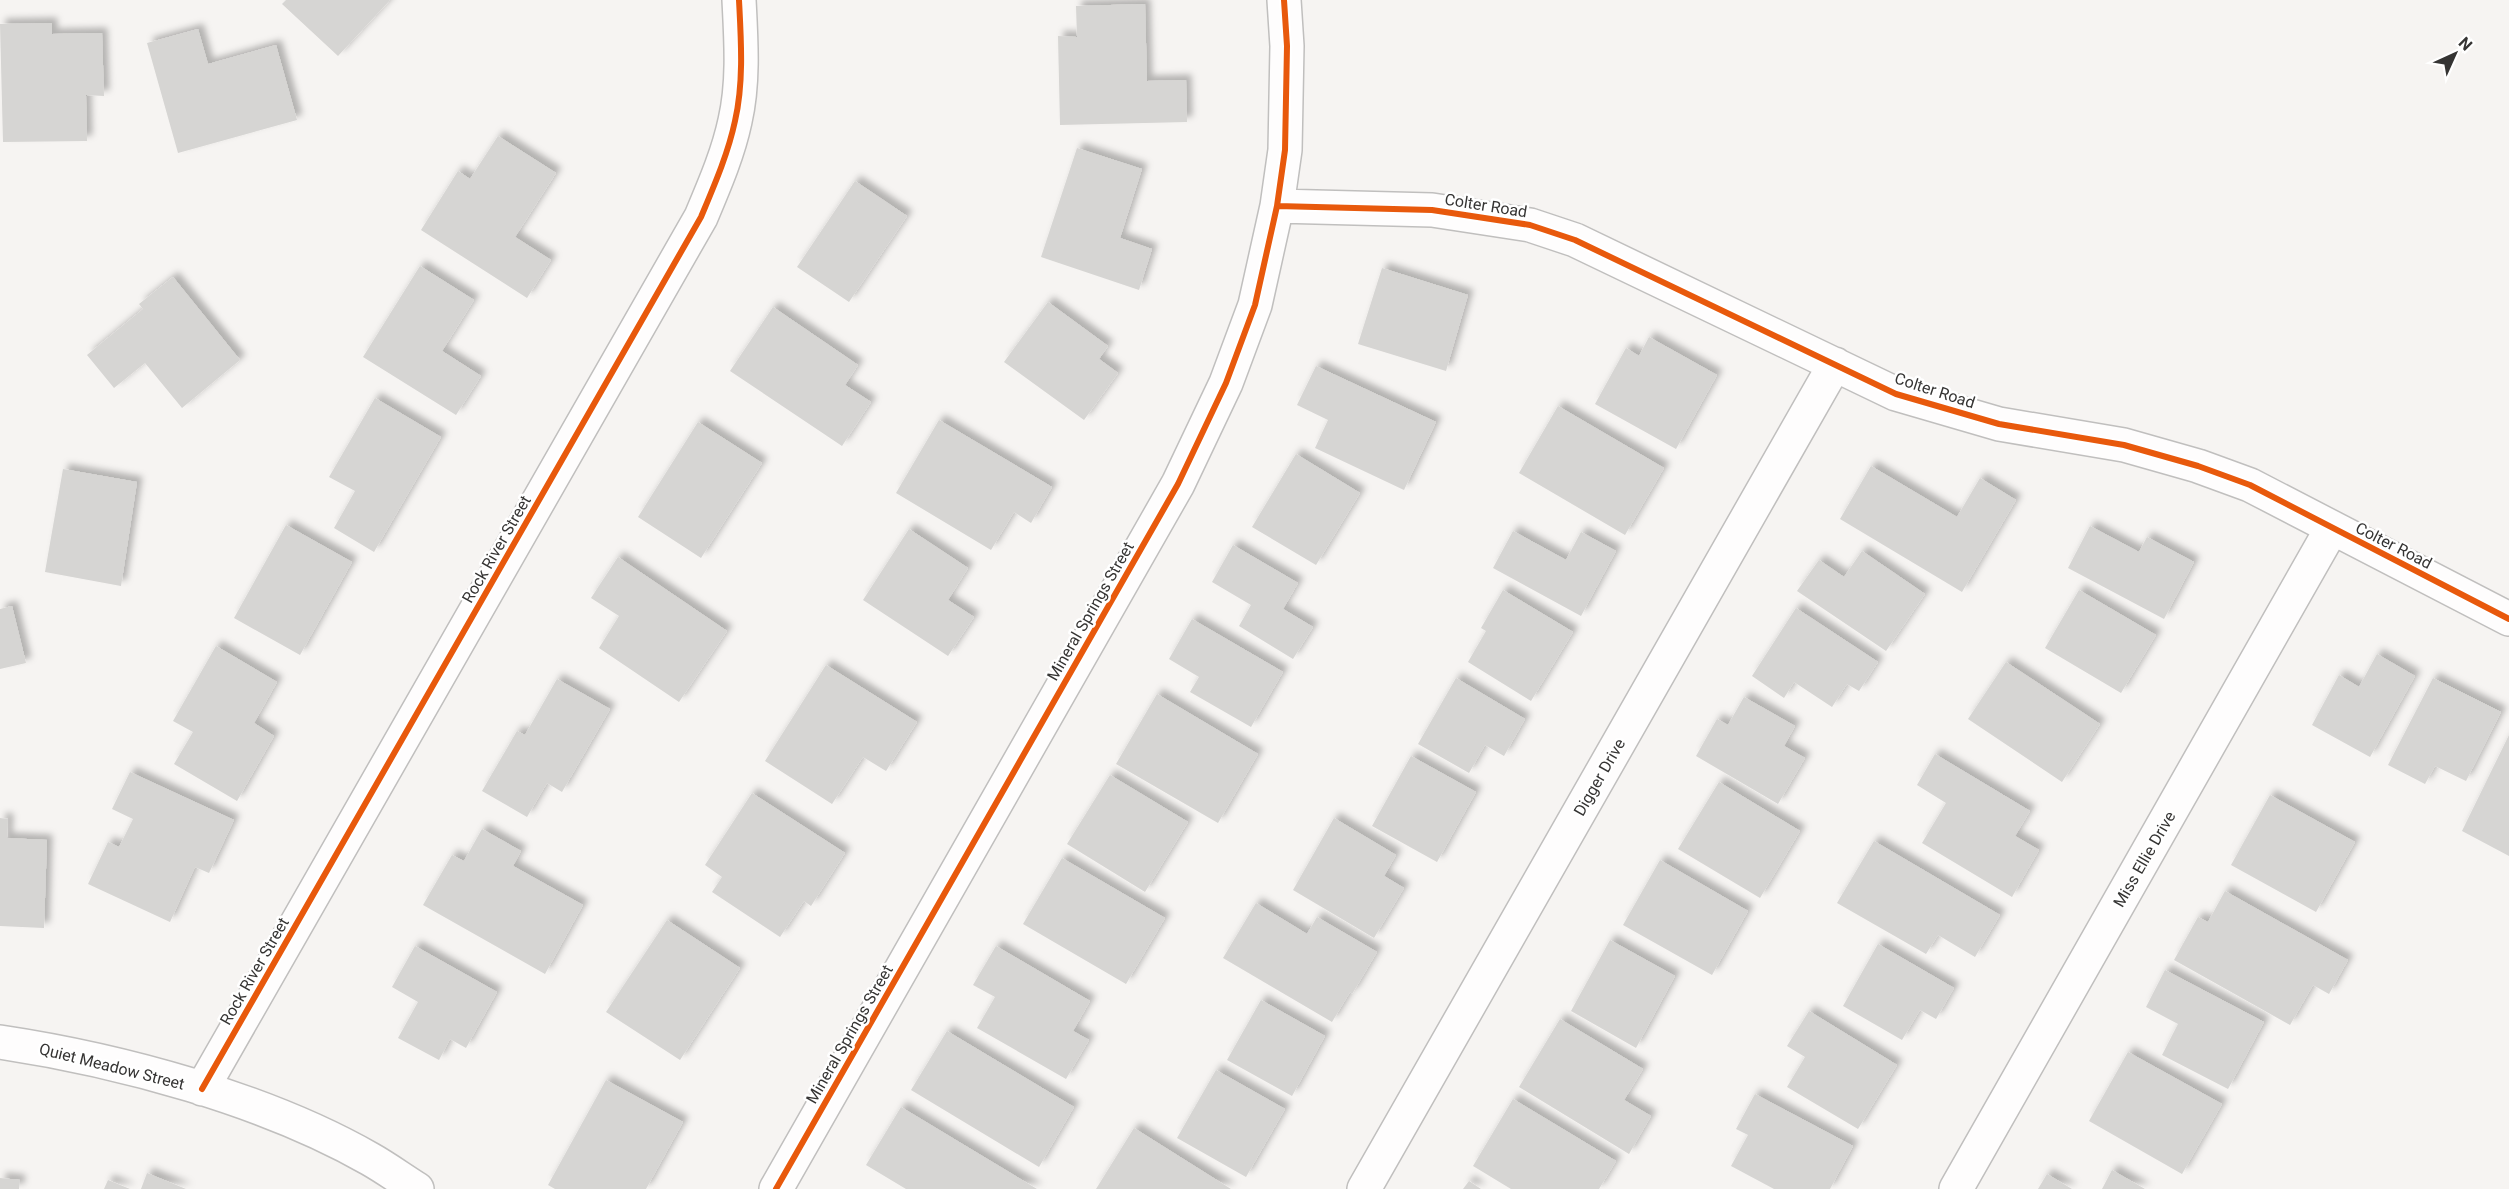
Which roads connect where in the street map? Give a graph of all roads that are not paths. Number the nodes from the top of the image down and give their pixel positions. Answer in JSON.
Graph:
{"nodes":[{"id":1,"x":739,"y":0,"type":"edge"},
{"id":2,"x":1284,"y":0,"type":"edge"},
{"id":3,"x":1277,"y":206,"type":"junction"},
{"id":4,"x":1835,"y":364,"type":"junction"},
{"id":5,"x":2332,"y":528,"type":"junction"},
{"id":6,"x":2509,"y":620,"type":"edge"},
{"id":7,"x":0,"y":1042,"type":"edge"},
{"id":8,"x":202,"y":1089,"type":"junction"},
{"id":9,"x":417,"y":1189,"type":"edge"},
{"id":10,"x":776,"y":1189,"type":"edge"},
{"id":11,"x":1364,"y":1189,"type":"edge"},
{"id":12,"x":1956,"y":1189,"type":"edge"}],
"edges":[{"from":1,"to":8,"type":"street","name":"Rock River Street"},
{"from":2,"to":3,"type":"street","name":"Mineral Springs Street"},
{"from":3,"to":4,"type":"street","name":"Colter Road"},
{"from":3,"to":10,"type":"street","name":"Mineral Springs Street"},
{"from":4,"to":5,"type":"street","name":"Colter Road"},
{"from":4,"to":11,"type":"street","name":"Digger Drive"},
{"from":5,"to":6,"type":"street","name":"Colter Road"},
{"from":5,"to":12,"type":"street","name":"Miss Ellie Drive"},
{"from":7,"to":8,"type":"street","name":"Quiet Meadow Street"},
{"from":8,"to":9,"type":"street","name":"Quiet Meadow Street"}]}
